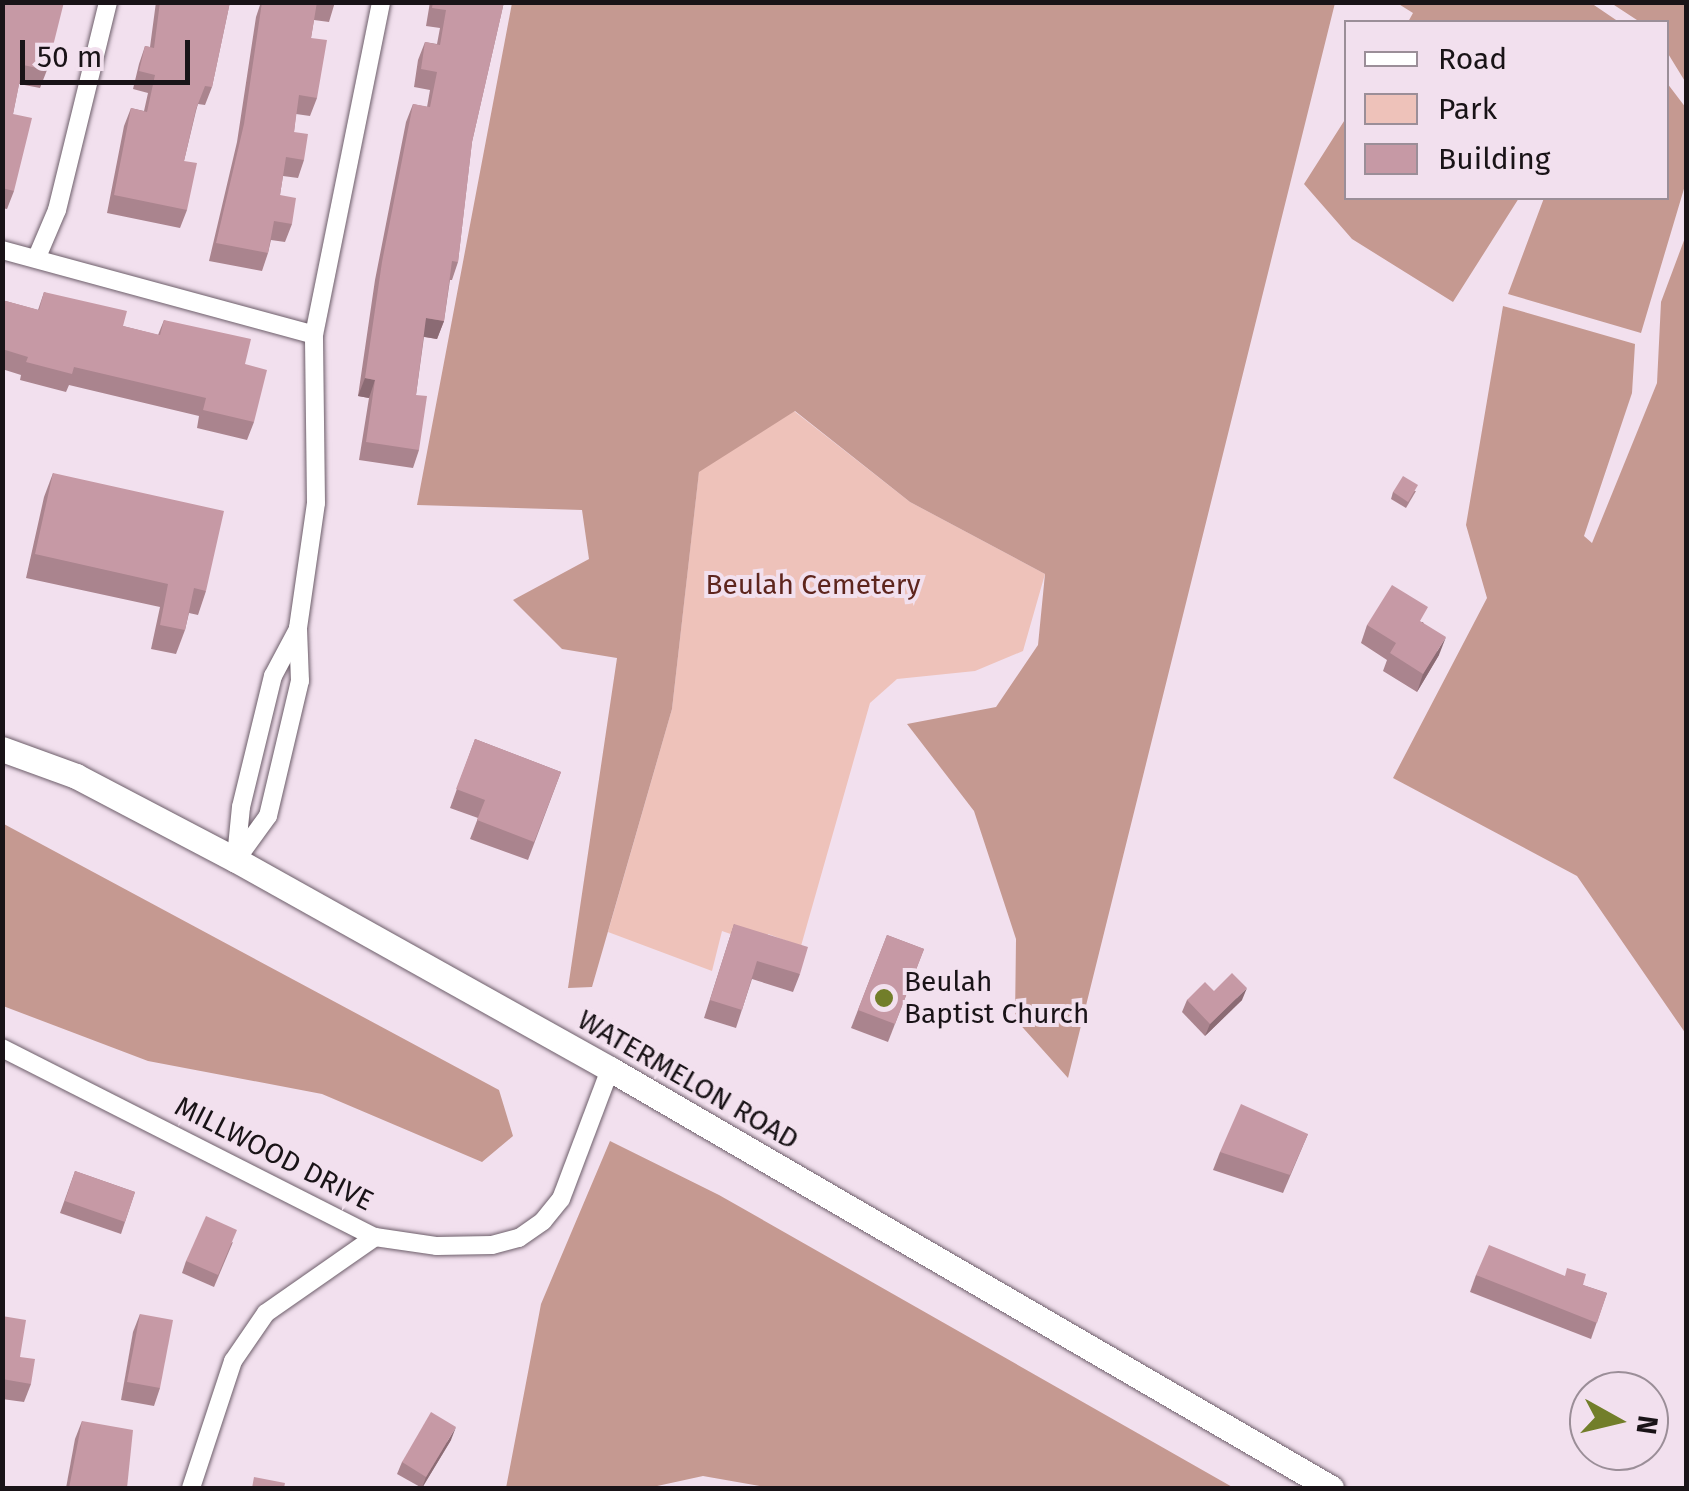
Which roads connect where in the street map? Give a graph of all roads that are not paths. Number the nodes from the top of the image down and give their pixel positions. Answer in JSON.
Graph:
{"nodes":[{"id":1,"x":108,"y":2,"type":"edge"},
{"id":2,"x":381,"y":2,"type":"edge"},
{"id":3,"x":2,"y":250,"type":"edge"},
{"id":4,"x":37,"y":258,"type":"junction"},
{"id":5,"x":314,"y":335,"type":"junction"},
{"id":6,"x":298,"y":628,"type":"junction"},
{"id":7,"x":2,"y":749,"type":"edge"},
{"id":8,"x":236,"y":860,"type":"junction"},
{"id":9,"x":2,"y":1048,"type":"edge"},
{"id":10,"x":610,"y":1069,"type":"junction"},
{"id":11,"x":376,"y":1237,"type":"junction"},
{"id":12,"x":191,"y":1488,"type":"edge"},
{"id":13,"x":1331,"y":1488,"type":"edge"}],
"edges":[{"from":1,"to":4,"type":"street"},
{"from":2,"to":5,"type":"street"},
{"from":3,"to":4,"type":"street"},
{"from":4,"to":5,"type":"street"},
{"from":5,"to":6,"type":"street"},
{"from":6,"to":8,"type":"street"},
{"from":6,"to":8,"type":"street"},
{"from":7,"to":8,"type":"main road","name":"WATERMELON ROAD"},
{"from":8,"to":10,"type":"main road","name":"WATERMELON ROAD"},
{"from":9,"to":11,"type":"street","name":"MILLWOOD DRIVE"},
{"from":10,"to":11,"type":"street","name":"MILLWOOD DRIVE"},
{"from":10,"to":13,"type":"main road","name":"WATERMELON ROAD"},
{"from":11,"to":12,"type":"street"}]}
